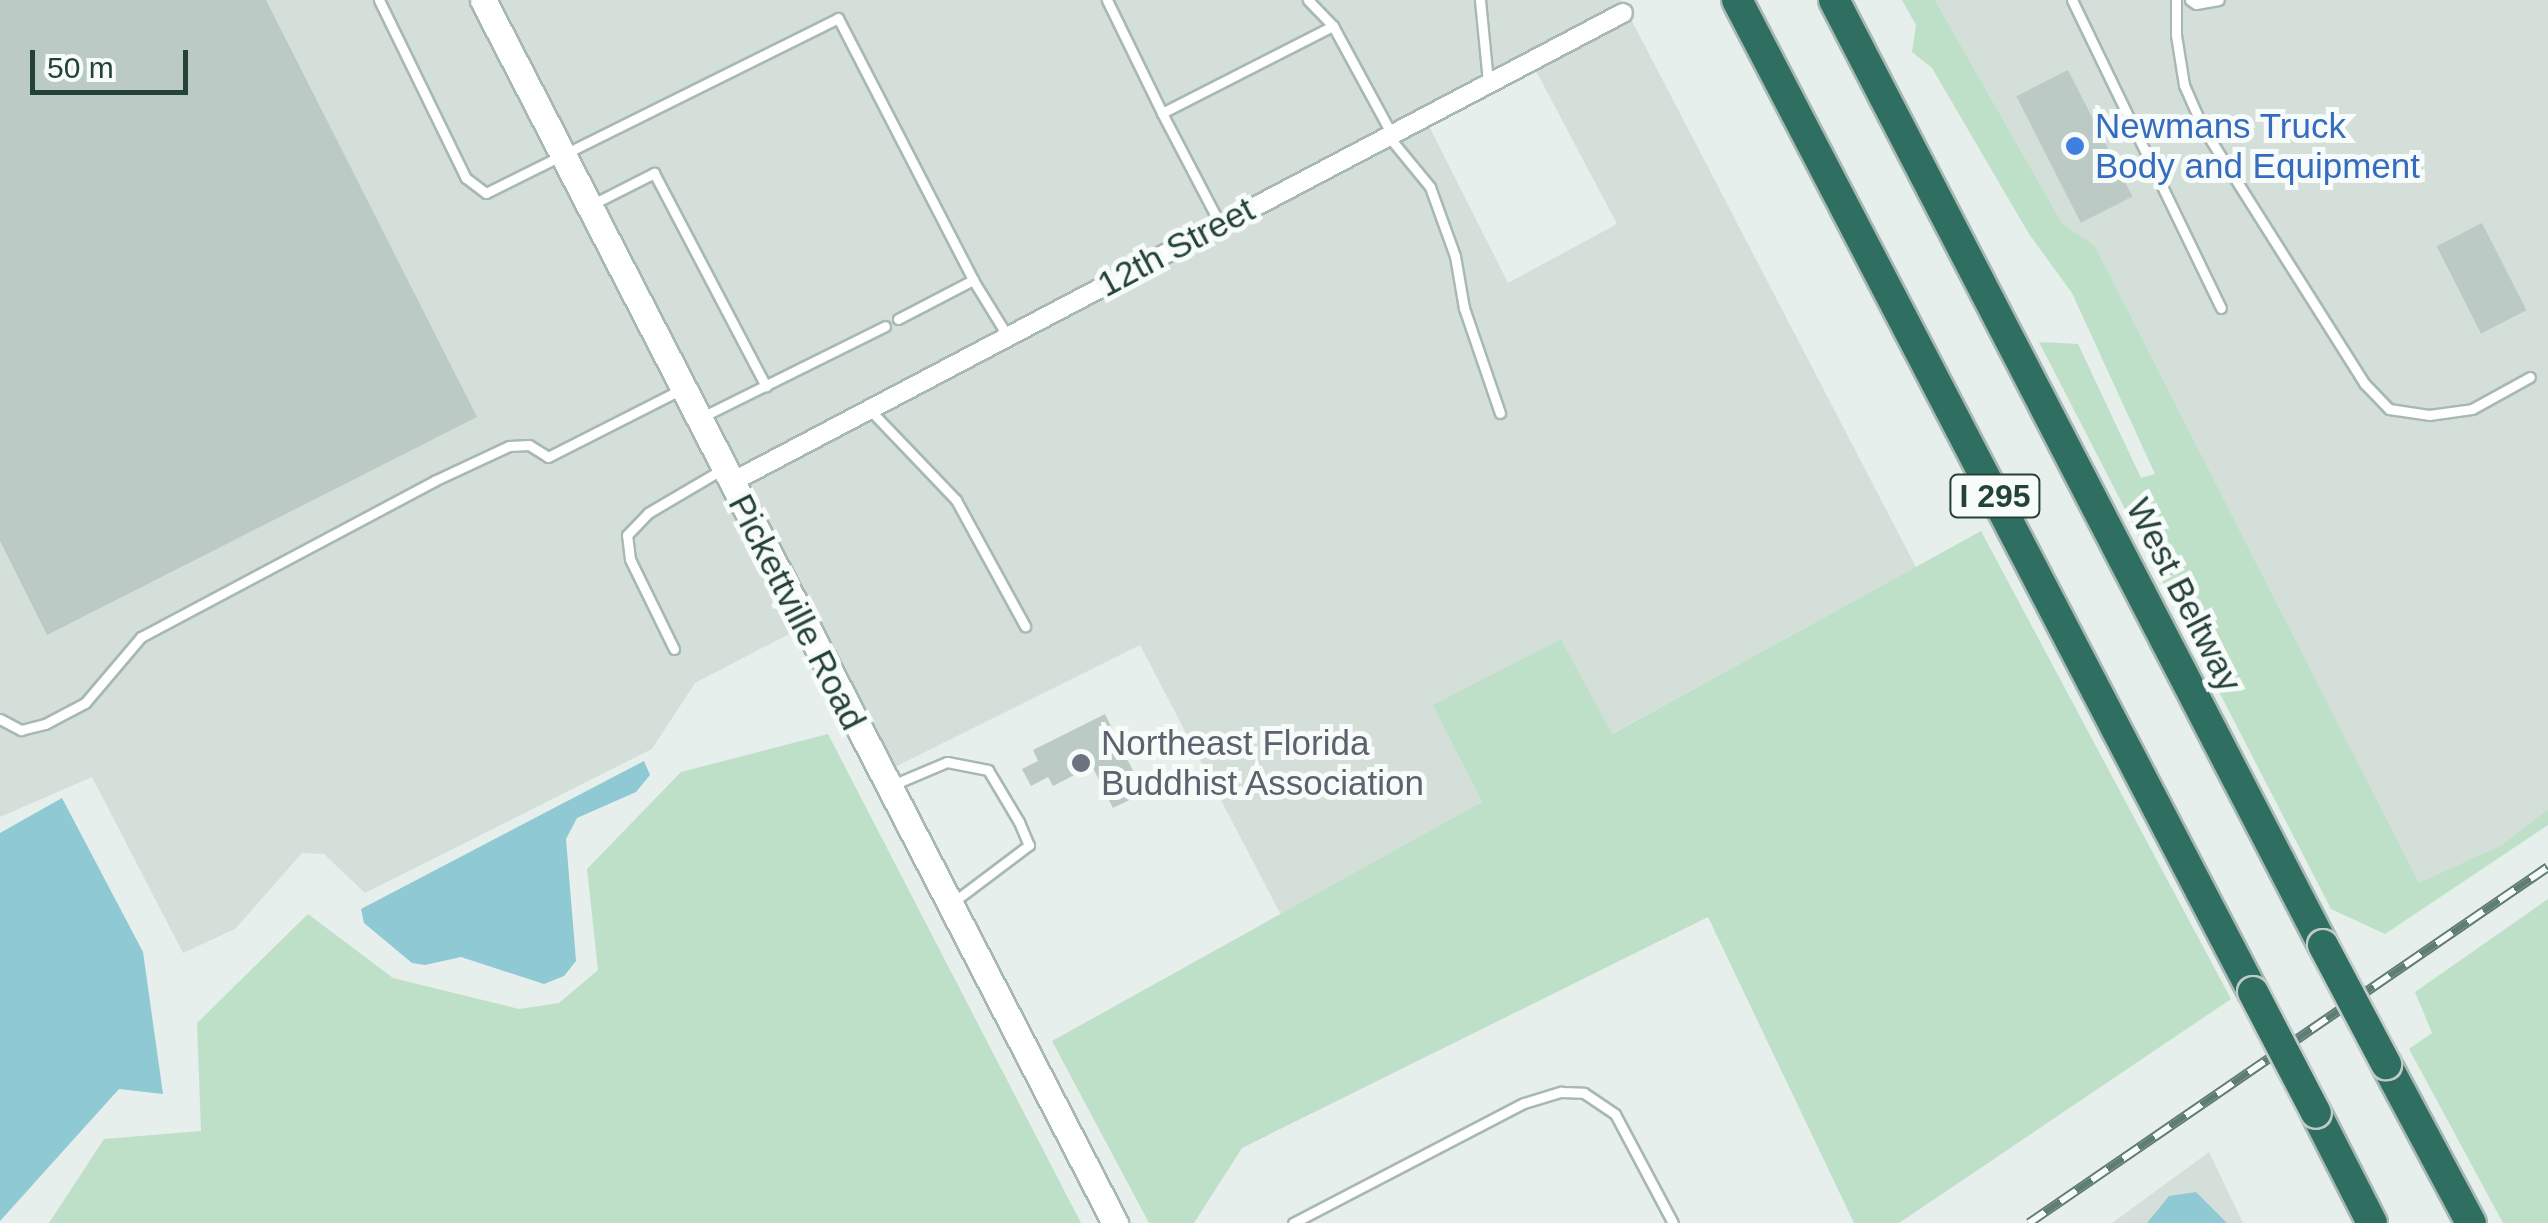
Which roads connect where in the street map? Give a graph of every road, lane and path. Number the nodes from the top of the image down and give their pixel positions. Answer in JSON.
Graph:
{"nodes":[{"id":1,"x":380,"y":0,"type":"edge"},
{"id":2,"x":483,"y":0,"type":"edge"},
{"id":3,"x":1107,"y":0,"type":"edge"},
{"id":4,"x":1308,"y":0,"type":"edge"},
{"id":5,"x":1480,"y":0,"type":"edge"},
{"id":6,"x":1737,"y":0,"type":"edge"},
{"id":7,"x":1834,"y":0,"type":"edge"},
{"id":8,"x":2072,"y":0,"type":"edge"},
{"id":9,"x":2176,"y":0,"type":"edge"},
{"id":10,"x":2190,"y":0,"type":"edge"},
{"id":11,"x":2218,"y":0,"type":"edge"},
{"id":12,"x":1624,"y":13,"type":"dead end"},
{"id":13,"x":1333,"y":26,"type":"junction"},
{"id":14,"x":1488,"y":82,"type":"junction"},
{"id":15,"x":1162,"y":112,"type":"junction"},
{"id":16,"x":1390,"y":134,"type":"junction"},
{"id":17,"x":564,"y":157,"type":"junction"},
{"id":18,"x":588,"y":206,"type":"junction"},
{"id":19,"x":1220,"y":224,"type":"junction"},
{"id":20,"x":974,"y":280,"type":"junction"},
{"id":21,"x":2220,"y":308,"type":"dead end"},
{"id":22,"x":898,"y":319,"type":"dead end"},
{"id":23,"x":884,"y":326,"type":"dead end"},
{"id":24,"x":1007,"y":336,"type":"junction"},
{"id":25,"x":2530,"y":376,"type":"dead end"},
{"id":26,"x":766,"y":386,"type":"junction"},
{"id":27,"x":682,"y":389,"type":"junction"},
{"id":28,"x":868,"y":408,"type":"junction"},
{"id":29,"x":1500,"y":413,"type":"dead end"},
{"id":30,"x":698,"y":420,"type":"junction"},
{"id":31,"x":726,"y":476,"type":"junction"},
{"id":32,"x":1025,"y":626,"type":"dead end"},
{"id":33,"x":674,"y":648,"type":"dead end"},
{"id":34,"x":0,"y":719,"type":"edge"},
{"id":35,"x":888,"y":786,"type":"junction"},
{"id":36,"x":949,"y":904,"type":"junction"},
{"id":37,"x":1115,"y":1223,"type":"edge"},
{"id":38,"x":1293,"y":1223,"type":"edge"},
{"id":39,"x":1672,"y":1223,"type":"edge"},
{"id":40,"x":2372,"y":1223,"type":"edge"},
{"id":41,"x":2471,"y":1223,"type":"edge"}],
"edges":[{"from":1,"to":17,"type":"lane"},
{"from":2,"to":17,"type":"street","name":"Pickettville Road"},
{"from":3,"to":15,"type":"lane"},
{"from":4,"to":13,"type":"lane"},
{"from":5,"to":14,"type":"lane"},
{"from":6,"to":40,"type":"highway","number":"I 295","bridge":true},
{"from":7,"to":41,"type":"highway","name":"West Beltway","number":"I 295","bridge":true},
{"from":8,"to":21,"type":"lane"},
{"from":9,"to":25,"type":"lane"},
{"from":10,"to":11,"type":"lane"},
{"from":12,"to":14,"type":"street","name":"12th Street"},
{"from":13,"to":15,"type":"lane"},
{"from":13,"to":16,"type":"lane"},
{"from":14,"to":16,"type":"street","name":"12th Street"},
{"from":15,"to":19,"type":"lane"},
{"from":16,"to":19,"type":"street","name":"12th Street"},
{"from":16,"to":29,"type":"lane"},
{"from":17,"to":18,"type":"street","name":"Pickettville Road"},
{"from":17,"to":20,"type":"lane"},
{"from":18,"to":26,"type":"lane"},
{"from":18,"to":27,"type":"street","name":"Pickettville Road"},
{"from":19,"to":24,"type":"street","name":"12th Street"},
{"from":20,"to":22,"type":"lane"},
{"from":20,"to":24,"type":"lane"},
{"from":23,"to":26,"type":"lane"},
{"from":24,"to":28,"type":"street","name":"12th Street"},
{"from":26,"to":30,"type":"lane"},
{"from":27,"to":30,"type":"street","name":"Pickettville Road"},
{"from":27,"to":34,"type":"lane"},
{"from":28,"to":31,"type":"street","name":"12th Street"},
{"from":28,"to":32,"type":"lane"},
{"from":30,"to":31,"type":"street","name":"Pickettville Road"},
{"from":31,"to":33,"type":"lane"},
{"from":31,"to":35,"type":"street","name":"Pickettville Road"},
{"from":35,"to":36,"type":"street","name":"Pickettville Road"},
{"from":35,"to":36,"type":"lane"},
{"from":36,"to":37,"type":"street","name":"Pickettville Road"},
{"from":38,"to":39,"type":"lane"}]}
